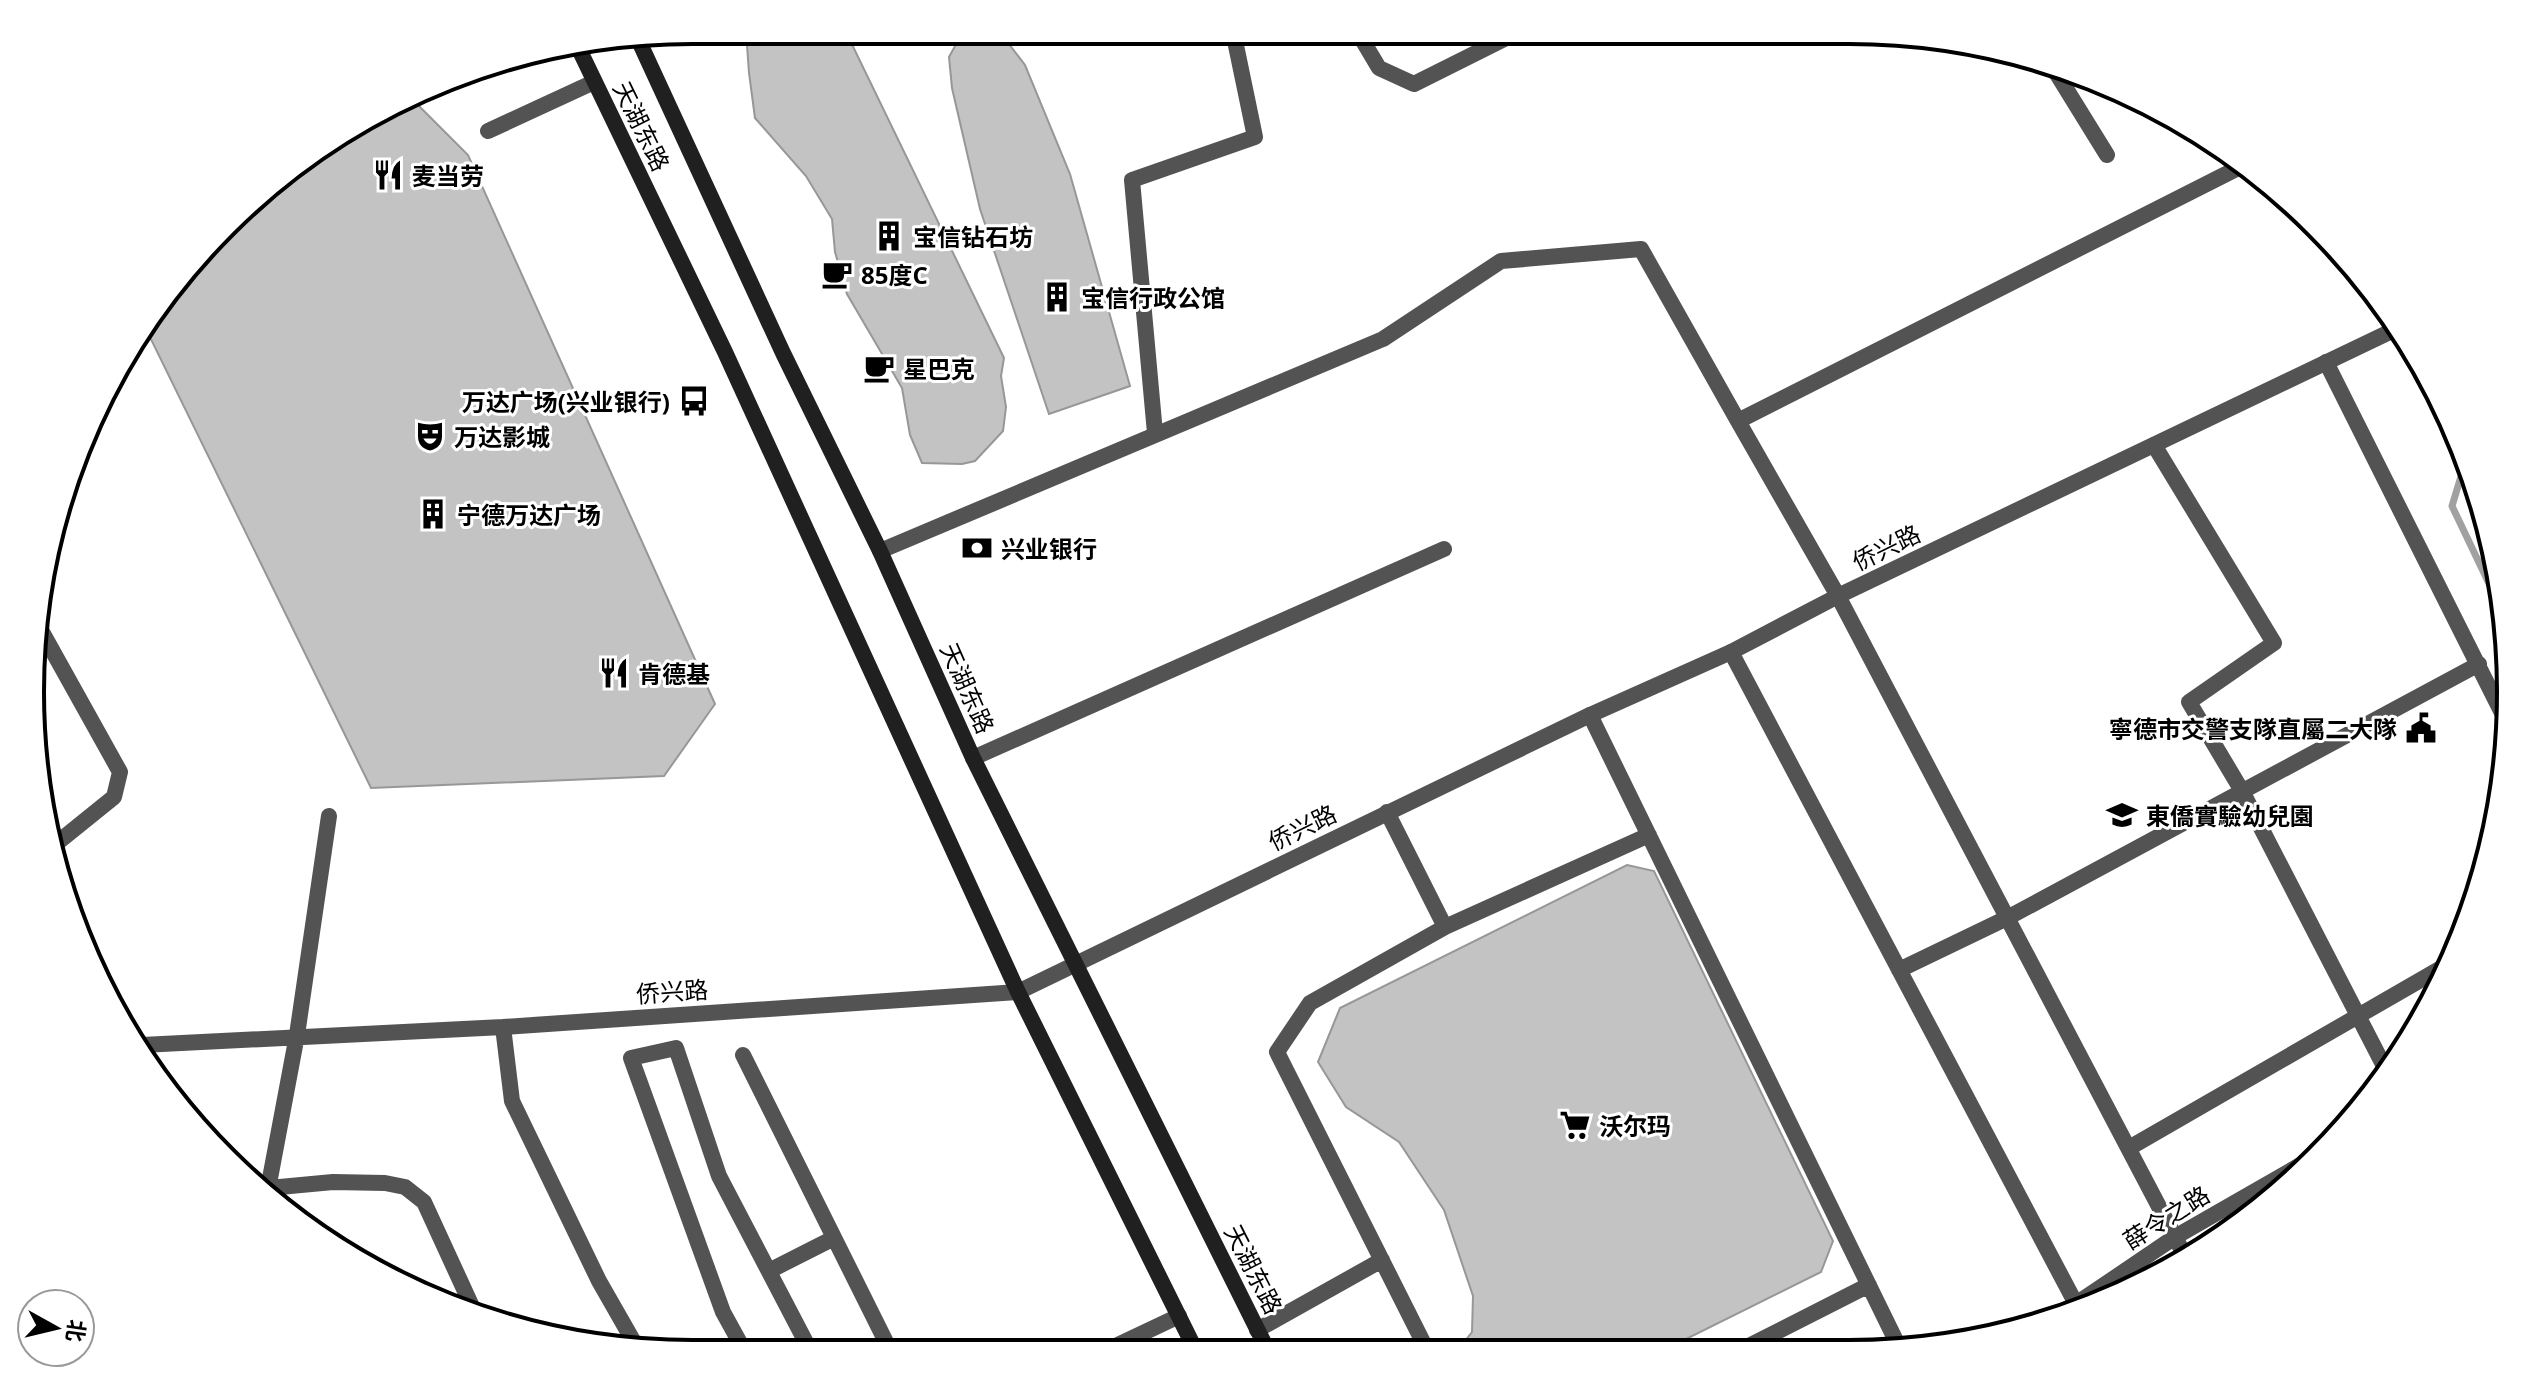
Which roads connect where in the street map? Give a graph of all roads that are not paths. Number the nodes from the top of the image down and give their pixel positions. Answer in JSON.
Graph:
{"nodes":[{"id":1,"x":1236,"y":44,"type":"edge"},
{"id":2,"x":1365,"y":44,"type":"edge"},
{"id":3,"x":1494,"y":44,"type":"edge"},
{"id":4,"x":641,"y":46,"type":"edge"},
{"id":5,"x":581,"y":54,"type":"edge"},
{"id":6,"x":2060,"y":79,"type":"edge"},
{"id":7,"x":594,"y":82,"type":"junction"},
{"id":8,"x":488,"y":131,"type":"dead end"},
{"id":9,"x":2107,"y":155,"type":"dead end"},
{"id":10,"x":2233,"y":171,"type":"edge"},
{"id":11,"x":2388,"y":333,"type":"edge"},
{"id":12,"x":2326,"y":362,"type":"junction"},
{"id":13,"x":1738,"y":421,"type":"junction"},
{"id":14,"x":1155,"y":433,"type":"junction"},
{"id":15,"x":2154,"y":445,"type":"junction"},
{"id":16,"x":1444,"y":549,"type":"dead end"},
{"id":17,"x":880,"y":551,"type":"junction"},
{"id":18,"x":1838,"y":596,"type":"junction"},
{"id":19,"x":46,"y":640,"type":"edge"},
{"id":20,"x":1731,"y":652,"type":"junction"},
{"id":21,"x":2479,"y":664,"type":"junction"},
{"id":22,"x":2497,"y":701,"type":"edge"},
{"id":23,"x":1590,"y":715,"type":"junction"},
{"id":24,"x":973,"y":758,"type":"junction"},
{"id":25,"x":2242,"y":791,"type":"junction"},
{"id":26,"x":1387,"y":812,"type":"junction"},
{"id":27,"x":329,"y":816,"type":"dead end"},
{"id":28,"x":1649,"y":835,"type":"junction"},
{"id":29,"x":61,"y":840,"type":"edge"},
{"id":30,"x":2007,"y":918,"type":"junction"},
{"id":31,"x":1445,"y":927,"type":"junction"},
{"id":32,"x":1074,"y":964,"type":"junction"},
{"id":33,"x":1899,"y":970,"type":"junction"},
{"id":34,"x":2433,"y":972,"type":"edge"},
{"id":35,"x":1018,"y":992,"type":"junction"},
{"id":36,"x":2357,"y":1014,"type":"junction"},
{"id":37,"x":503,"y":1027,"type":"junction"},
{"id":38,"x":297,"y":1035,"type":"junction"},
{"id":39,"x":148,"y":1045,"type":"edge"},
{"id":40,"x":743,"y":1055,"type":"dead end"},
{"id":41,"x":2381,"y":1061,"type":"edge"},
{"id":42,"x":2129,"y":1148,"type":"junction"},
{"id":43,"x":2276,"y":1179,"type":"edge"},
{"id":44,"x":269,"y":1182,"type":"edge"},
{"id":45,"x":276,"y":1188,"type":"edge"},
{"id":46,"x":2175,"y":1237,"type":"junction"},
{"id":47,"x":834,"y":1238,"type":"junction"},
{"id":48,"x":2181,"y":1248,"type":"edge"},
{"id":49,"x":1382,"y":1260,"type":"junction"},
{"id":50,"x":769,"y":1271,"type":"junction"},
{"id":51,"x":1869,"y":1285,"type":"junction"},
{"id":52,"x":2093,"y":1293,"type":"edge"},
{"id":53,"x":469,"y":1300,"type":"edge"},
{"id":54,"x":2074,"y":1300,"type":"edge"},
{"id":55,"x":1179,"y":1316,"type":"junction"},
{"id":56,"x":1257,"y":1330,"type":"junction"},
{"id":57,"x":631,"y":1337,"type":"edge"},
{"id":58,"x":1895,"y":1339,"type":"edge"},
{"id":59,"x":738,"y":1340,"type":"edge"},
{"id":60,"x":805,"y":1340,"type":"edge"},
{"id":61,"x":885,"y":1340,"type":"edge"},
{"id":62,"x":1128,"y":1340,"type":"edge"},
{"id":63,"x":1191,"y":1340,"type":"edge"},
{"id":64,"x":1262,"y":1340,"type":"edge"},
{"id":65,"x":1422,"y":1340,"type":"edge"},
{"id":66,"x":1761,"y":1340,"type":"edge"}],
"edges":[{"from":1,"to":14,"type":"street"},
{"from":2,"to":3,"type":"street"},
{"from":4,"to":17,"type":"main road","name":"天湖东路"},
{"from":5,"to":7,"type":"main road","name":"天湖东路"},
{"from":6,"to":9,"type":"street"},
{"from":7,"to":8,"type":"street"},
{"from":7,"to":35,"type":"main road","name":"天湖东路"},
{"from":10,"to":13,"type":"street"},
{"from":11,"to":12,"type":"street","name":"侨兴路"},
{"from":12,"to":15,"type":"street","name":"侨兴路"},
{"from":12,"to":21,"type":"street"},
{"from":13,"to":14,"type":"street"},
{"from":13,"to":18,"type":"street"},
{"from":14,"to":17,"type":"street"},
{"from":15,"to":18,"type":"street","name":"侨兴路"},
{"from":15,"to":25,"type":"street"},
{"from":16,"to":24,"type":"street"},
{"from":17,"to":24,"type":"main road","name":"天湖东路"},
{"from":18,"to":20,"type":"street","name":"侨兴路"},
{"from":18,"to":30,"type":"street"},
{"from":19,"to":29,"type":"street"},
{"from":20,"to":23,"type":"street","name":"侨兴路"},
{"from":20,"to":33,"type":"street"},
{"from":21,"to":22,"type":"street"},
{"from":21,"to":25,"type":"street"},
{"from":23,"to":26,"type":"street","name":"侨兴路"},
{"from":23,"to":28,"type":"street"},
{"from":24,"to":32,"type":"main road","name":"天湖东路"},
{"from":25,"to":30,"type":"street"},
{"from":25,"to":36,"type":"street"},
{"from":26,"to":31,"type":"street"},
{"from":26,"to":32,"type":"street","name":"侨兴路"},
{"from":27,"to":38,"type":"street"},
{"from":28,"to":31,"type":"street"},
{"from":28,"to":51,"type":"street"},
{"from":30,"to":33,"type":"street"},
{"from":30,"to":42,"type":"street"},
{"from":31,"to":49,"type":"street"},
{"from":32,"to":35,"type":"street","name":"侨兴路"},
{"from":32,"to":56,"type":"main road","name":"天湖东路"},
{"from":33,"to":54,"type":"street"},
{"from":34,"to":36,"type":"street"},
{"from":35,"to":37,"type":"street","name":"侨兴路"},
{"from":35,"to":55,"type":"main road","name":"天湖东路"},
{"from":36,"to":41,"type":"street"},
{"from":36,"to":42,"type":"street"},
{"from":37,"to":38,"type":"street","name":"侨兴路"},
{"from":37,"to":57,"type":"street"},
{"from":38,"to":39,"type":"street","name":"侨兴路"},
{"from":38,"to":44,"type":"street"},
{"from":40,"to":47,"type":"street"},
{"from":42,"to":46,"type":"street"},
{"from":43,"to":46,"type":"street","name":"薛令之路"},
{"from":45,"to":53,"type":"street"},
{"from":46,"to":48,"type":"street"},
{"from":46,"to":52,"type":"street","name":"薛令之路"},
{"from":47,"to":50,"type":"street"},
{"from":47,"to":61,"type":"street"},
{"from":49,"to":56,"type":"street"},
{"from":49,"to":65,"type":"street"},
{"from":50,"to":59,"type":"street"},
{"from":50,"to":60,"type":"street"},
{"from":51,"to":58,"type":"street"},
{"from":51,"to":66,"type":"street"},
{"from":55,"to":62,"type":"street"},
{"from":55,"to":63,"type":"main road","name":"天湖东路"},
{"from":56,"to":64,"type":"main road","name":"天湖东路"}]}
